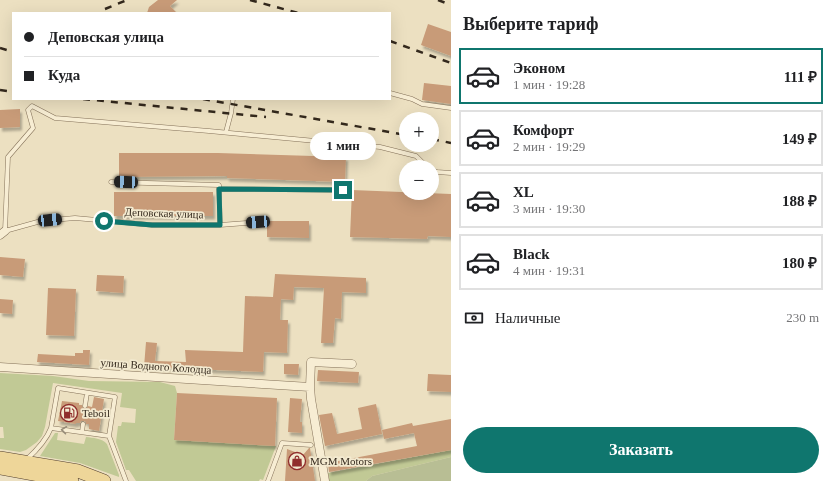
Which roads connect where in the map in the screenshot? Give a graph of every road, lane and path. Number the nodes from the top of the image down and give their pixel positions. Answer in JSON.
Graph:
{"nodes":[{"id":1,"x":391,"y":93,"type":"edge"},
{"id":2,"x":233,"y":100,"type":"edge"},
{"id":3,"x":451,"y":108,"type":"edge"},
{"id":4,"x":226,"y":132,"type":"junction"},
{"id":5,"x":420,"y":160,"type":"edge"},
{"id":6,"x":439,"y":172,"type":"edge"},
{"id":7,"x":451,"y":173,"type":"edge"},
{"id":8,"x":111,"y":182,"type":"dead end"},
{"id":9,"x":219,"y":189,"type":"junction"},
{"id":10,"x":343,"y":190,"type":"dead end"},
{"id":11,"x":258,"y":222,"type":"dead end"},
{"id":12,"x":220,"y":225,"type":"junction"},
{"id":13,"x":2,"y":233,"type":"edge"},
{"id":14,"x":352,"y":364,"type":"dead end"},
{"id":15,"x":0,"y":367,"type":"edge"},
{"id":16,"x":310,"y":387,"type":"junction"},
{"id":17,"x":87,"y":393,"type":"junction"},
{"id":18,"x":85,"y":406,"type":"dead end"},
{"id":19,"x":83,"y":424,"type":"dead end"},
{"id":20,"x":51,"y":428,"type":"junction"},
{"id":21,"x":82,"y":432,"type":"junction"},
{"id":22,"x":109,"y":436,"type":"junction"},
{"id":23,"x":311,"y":445,"type":"dead end"},
{"id":24,"x":0,"y":458,"type":"edge"},
{"id":25,"x":24,"y":462,"type":"junction"},
{"id":26,"x":0,"y":468,"type":"edge"},
{"id":27,"x":72,"y":481,"type":"edge"},
{"id":28,"x":104,"y":481,"type":"edge"},
{"id":29,"x":126,"y":481,"type":"edge"},
{"id":30,"x":268,"y":481,"type":"edge"},
{"id":31,"x":325,"y":481,"type":"edge"}],
"edges":[{"from":1,"to":3,"type":"lane"},
{"from":2,"to":4,"type":"lane"},
{"from":4,"to":5,"type":"lane"},
{"from":4,"to":13,"type":"lane"},
{"from":6,"to":7,"type":"lane"},
{"from":8,"to":9,"type":"lane"},
{"from":9,"to":10,"type":"lane"},
{"from":9,"to":12,"type":"lane"},
{"from":11,"to":12,"type":"lane","name":"Деповская улица"},
{"from":12,"to":13,"type":"lane","name":"Деповская улица"},
{"from":14,"to":16,"type":"street"},
{"from":15,"to":16,"type":"street","name":"улица Водного Колодца"},
{"from":16,"to":31,"type":"street"},
{"from":17,"to":18,"type":"lane"},
{"from":17,"to":20,"type":"lane"},
{"from":17,"to":22,"type":"lane"},
{"from":19,"to":21,"type":"lane"},
{"from":21,"to":20,"type":"lane","one_way":true},
{"from":20,"to":25,"type":"lane"},
{"from":21,"to":22,"type":"lane"},
{"from":22,"to":29,"type":"lane"},
{"from":23,"to":30,"type":"lane"},
{"from":24,"to":25,"type":"main road"},
{"from":25,"to":28,"type":"main road"},
{"from":26,"to":27,"type":"main road"}]}
